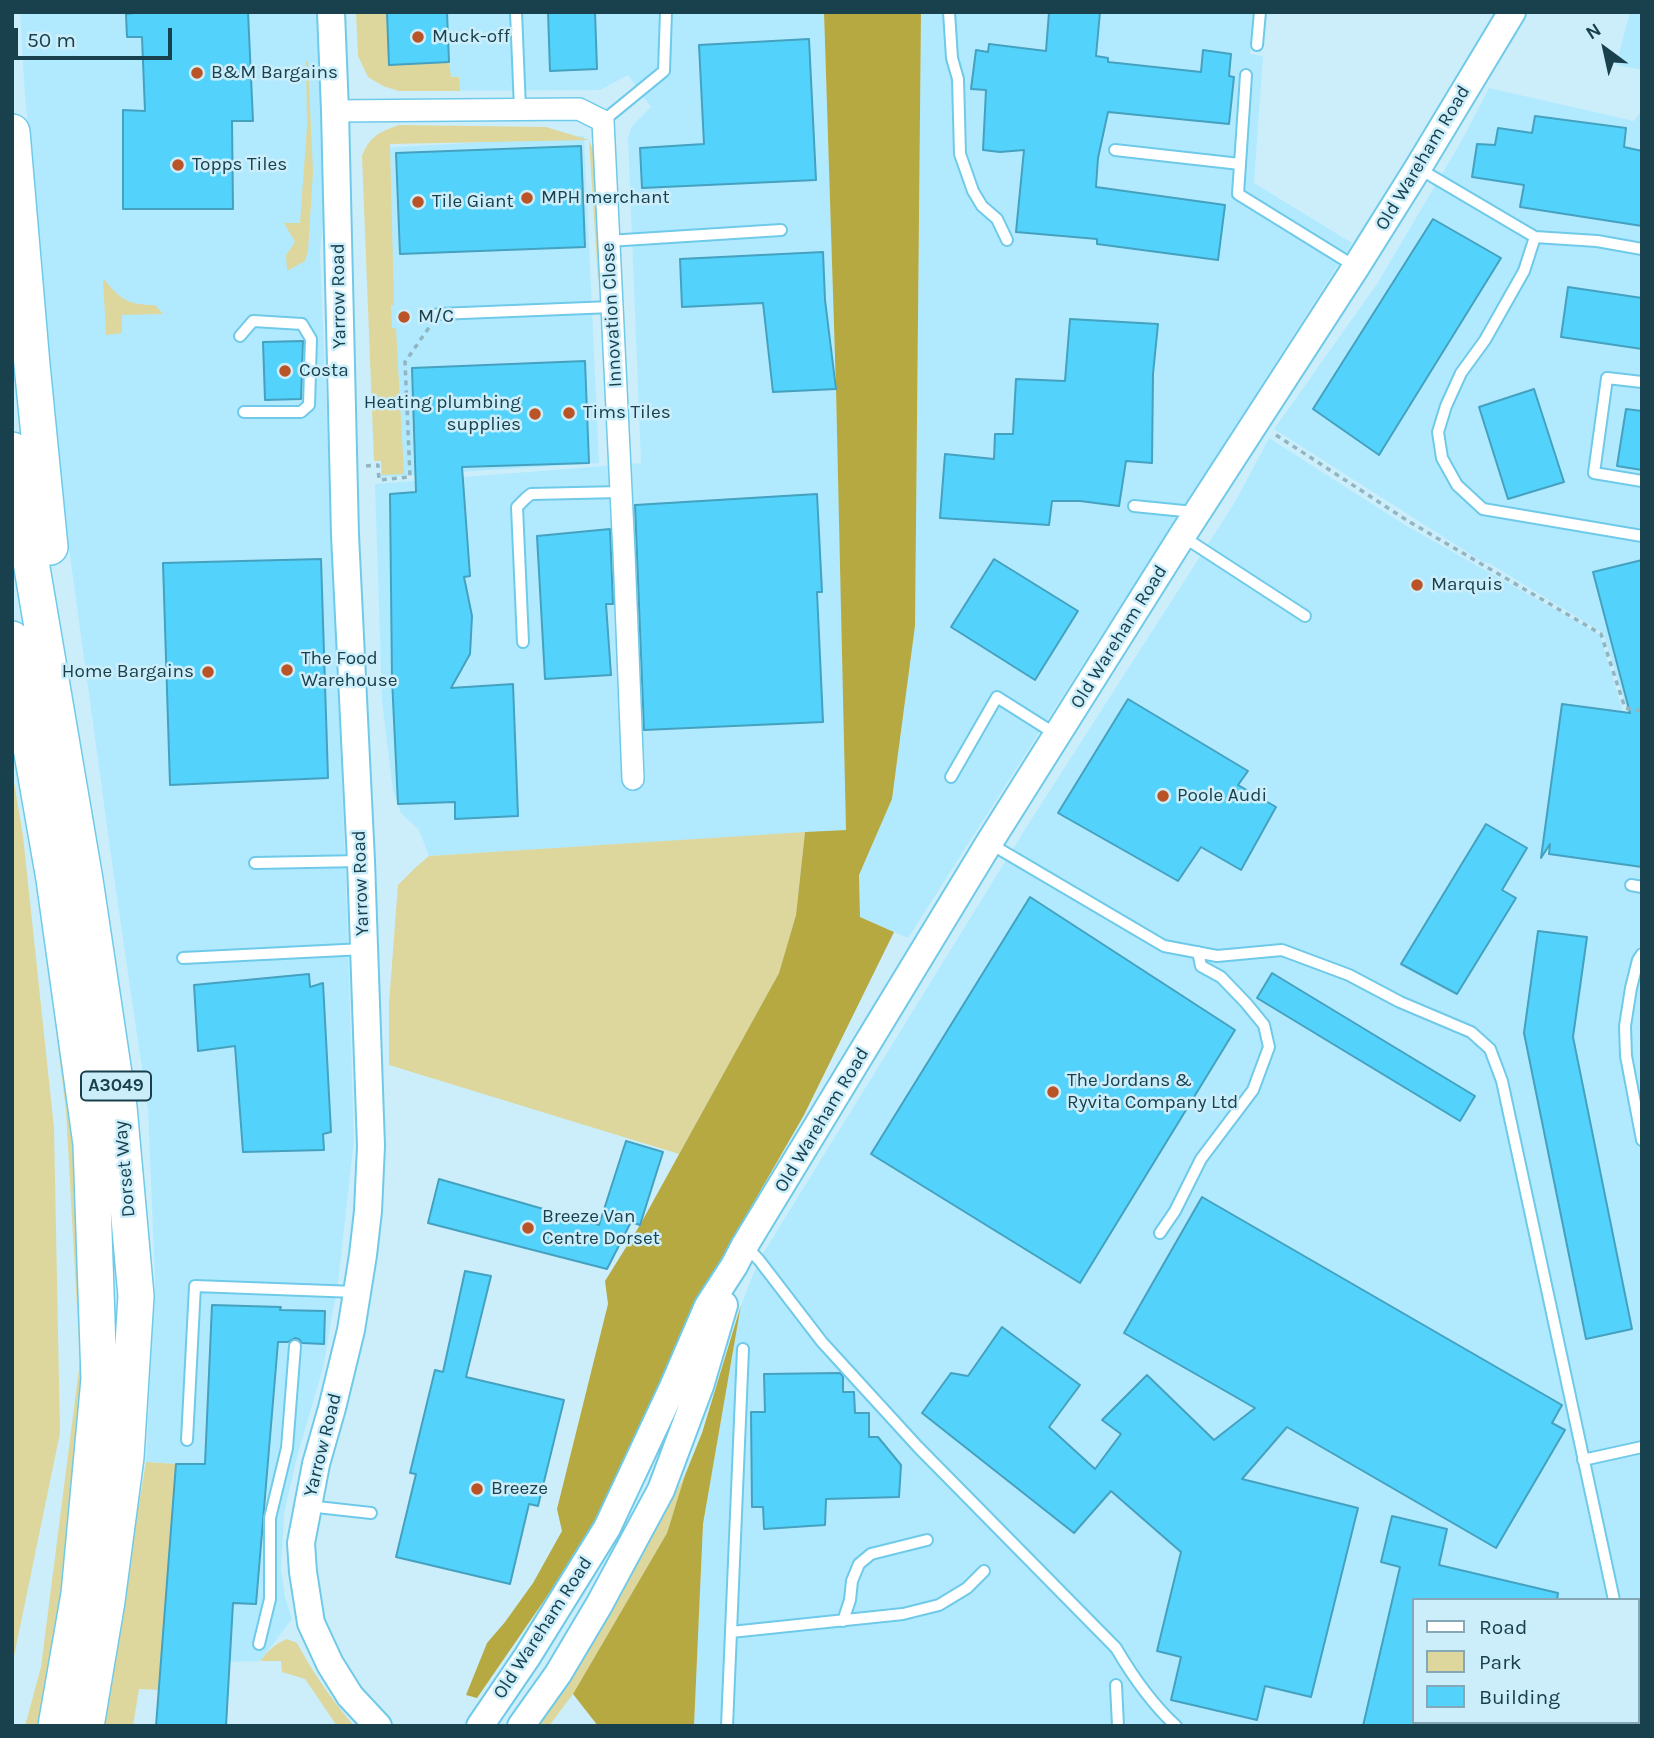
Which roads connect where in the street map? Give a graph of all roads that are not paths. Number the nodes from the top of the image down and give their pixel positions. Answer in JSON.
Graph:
{"nodes":[{"id":1,"x":331,"y":12,"type":"edge"},
{"id":2,"x":516,"y":12,"type":"edge"},
{"id":3,"x":666,"y":12,"type":"edge"},
{"id":4,"x":949,"y":12,"type":"edge"},
{"id":5,"x":1260,"y":12,"type":"edge"},
{"id":6,"x":1512,"y":12,"type":"edge"},
{"id":7,"x":1257,"y":45,"type":"dead end"},
{"id":8,"x":1247,"y":75,"type":"dead end"},
{"id":9,"x":520,"y":109,"type":"junction"},
{"id":10,"x":335,"y":111,"type":"junction"},
{"id":11,"x":603,"y":121,"type":"junction"},
{"id":12,"x":12,"y":132,"type":"edge"},
{"id":13,"x":1115,"y":150,"type":"dead end"},
{"id":14,"x":1240,"y":164,"type":"junction"},
{"id":15,"x":1418,"y":168,"type":"junction"},
{"id":16,"x":781,"y":229,"type":"dead end"},
{"id":17,"x":1535,"y":237,"type":"junction"},
{"id":18,"x":1007,"y":240,"type":"dead end"},
{"id":19,"x":608,"y":242,"type":"junction"},
{"id":20,"x":1642,"y":248,"type":"edge"},
{"id":21,"x":1356,"y":267,"type":"junction"},
{"id":22,"x":612,"y":307,"type":"junction"},
{"id":23,"x":438,"y":314,"type":"road end"},
{"id":24,"x":240,"y":336,"type":"dead end"},
{"id":25,"x":1642,"y":382,"type":"edge"},
{"id":26,"x":244,"y":412,"type":"dead end"},
{"id":27,"x":12,"y":450,"type":"edge"},
{"id":28,"x":1642,"y":481,"type":"edge"},
{"id":29,"x":621,"y":492,"type":"junction"},
{"id":30,"x":1134,"y":506,"type":"dead end"},
{"id":31,"x":1198,"y":512,"type":"junction"},
{"id":32,"x":1182,"y":536,"type":"junction"},
{"id":33,"x":1642,"y":536,"type":"edge"},
{"id":34,"x":1305,"y":616,"type":"dead end"},
{"id":35,"x":12,"y":639,"type":"edge"},
{"id":36,"x":523,"y":642,"type":"dead end"},
{"id":37,"x":1057,"y":735,"type":"junction"},
{"id":38,"x":951,"y":777,"type":"dead end"},
{"id":39,"x":633,"y":779,"type":"dead end"},
{"id":40,"x":989,"y":844,"type":"junction"},
{"id":41,"x":361,"y":860,"type":"junction"},
{"id":42,"x":255,"y":863,"type":"dead end"},
{"id":43,"x":364,"y":949,"type":"junction"},
{"id":44,"x":1198,"y":952,"type":"junction"},
{"id":45,"x":1642,"y":954,"type":"edge"},
{"id":46,"x":183,"y":958,"type":"dead end"},
{"id":47,"x":1642,"y":1140,"type":"edge"},
{"id":48,"x":122,"y":1142,"type":"junction"},
{"id":49,"x":1160,"y":1233,"type":"dead end"},
{"id":50,"x":740,"y":1256,"type":"junction"},
{"id":51,"x":356,"y":1292,"type":"junction"},
{"id":52,"x":295,"y":1346,"type":"dead end"},
{"id":53,"x":743,"y":1349,"type":"dead end"},
{"id":54,"x":187,"y":1440,"type":"dead end"},
{"id":55,"x":1642,"y":1447,"type":"edge"},
{"id":56,"x":1583,"y":1460,"type":"junction"},
{"id":57,"x":308,"y":1506,"type":"junction"},
{"id":58,"x":371,"y":1513,"type":"dead end"},
{"id":59,"x":927,"y":1540,"type":"dead end"},
{"id":60,"x":984,"y":1571,"type":"dead end"},
{"id":61,"x":1614,"y":1598,"type":"edge"},
{"id":62,"x":843,"y":1621,"type":"junction"},
{"id":63,"x":731,"y":1632,"type":"junction"},
{"id":64,"x":259,"y":1644,"type":"dead end"},
{"id":65,"x":1116,"y":1685,"type":"dead end"},
{"id":66,"x":55,"y":1726,"type":"edge"},
{"id":67,"x":86,"y":1726,"type":"edge"},
{"id":68,"x":378,"y":1726,"type":"edge"},
{"id":69,"x":480,"y":1726,"type":"edge"},
{"id":70,"x":521,"y":1726,"type":"edge"},
{"id":71,"x":727,"y":1726,"type":"edge"},
{"id":72,"x":1118,"y":1726,"type":"edge"},
{"id":73,"x":1176,"y":1726,"type":"edge"}],
"edges":[{"from":1,"to":10,"type":"street","name":"Yarrow Road"},
{"from":2,"to":9,"type":"lane"},
{"from":3,"to":11,"type":"lane"},
{"from":4,"to":18,"type":"lane"},
{"from":5,"to":7,"type":"lane"},
{"from":6,"to":15,"type":"street","name":"Old Wareham Road"},
{"from":8,"to":14,"type":"lane"},
{"from":9,"to":10,"type":"street"},
{"from":9,"to":11,"type":"street"},
{"from":10,"to":41,"type":"street","name":"Yarrow Road"},
{"from":11,"to":19,"type":"street","name":"Innovation Close"},
{"from":12,"to":48,"type":"highway"},
{"from":13,"to":14,"type":"lane"},
{"from":14,"to":21,"type":"lane"},
{"from":15,"to":17,"type":"lane"},
{"from":15,"to":21,"type":"street","name":"Old Wareham Road"},
{"from":16,"to":19,"type":"lane"},
{"from":17,"to":20,"type":"lane"},
{"from":17,"to":33,"type":"lane"},
{"from":19,"to":22,"type":"street","name":"Innovation Close"},
{"from":21,"to":31,"type":"street","name":"Old Wareham Road"},
{"from":22,"to":23,"type":"lane"},
{"from":22,"to":29,"type":"street","name":"Innovation Close"},
{"from":24,"to":26,"type":"lane"},
{"from":25,"to":28,"type":"lane"},
{"from":27,"to":48,"type":"highway","name":"Dorset Way","number":"A3049"},
{"from":29,"to":36,"type":"lane"},
{"from":29,"to":39,"type":"street","name":"Innovation Close"},
{"from":30,"to":31,"type":"lane"},
{"from":31,"to":32,"type":"street","name":"Old Wareham Road"},
{"from":32,"to":34,"type":"lane"},
{"from":32,"to":37,"type":"street","name":"Old Wareham Road"},
{"from":35,"to":66,"type":"highway","name":"Dorset Way","number":"A3049"},
{"from":37,"to":38,"type":"lane"},
{"from":37,"to":40,"type":"street","name":"Old Wareham Road"},
{"from":40,"to":44,"type":"lane"},
{"from":40,"to":50,"type":"street","name":"Old Wareham Road"},
{"from":41,"to":42,"type":"lane"},
{"from":41,"to":43,"type":"street","name":"Yarrow Road"},
{"from":43,"to":46,"type":"lane"},
{"from":43,"to":51,"type":"street","name":"Yarrow Road"},
{"from":44,"to":49,"type":"lane"},
{"from":44,"to":56,"type":"lane"},
{"from":45,"to":47,"type":"lane"},
{"from":48,"to":67,"type":"highway","name":"Dorset Way","number":"A3049"},
{"from":50,"to":69,"type":"street","name":"Old Wareham Road"},
{"from":50,"to":70,"type":"street","name":"Old Wareham Road"},
{"from":50,"to":73,"type":"lane"},
{"from":51,"to":54,"type":"lane"},
{"from":51,"to":57,"type":"street","name":"Yarrow Road"},
{"from":52,"to":64,"type":"lane"},
{"from":53,"to":63,"type":"lane"},
{"from":55,"to":56,"type":"lane"},
{"from":56,"to":61,"type":"lane"},
{"from":57,"to":58,"type":"lane"},
{"from":57,"to":68,"type":"street","name":"Yarrow Road"},
{"from":59,"to":62,"type":"lane"},
{"from":60,"to":62,"type":"lane"},
{"from":62,"to":63,"type":"lane"},
{"from":63,"to":71,"type":"lane"},
{"from":65,"to":72,"type":"lane"}]}
